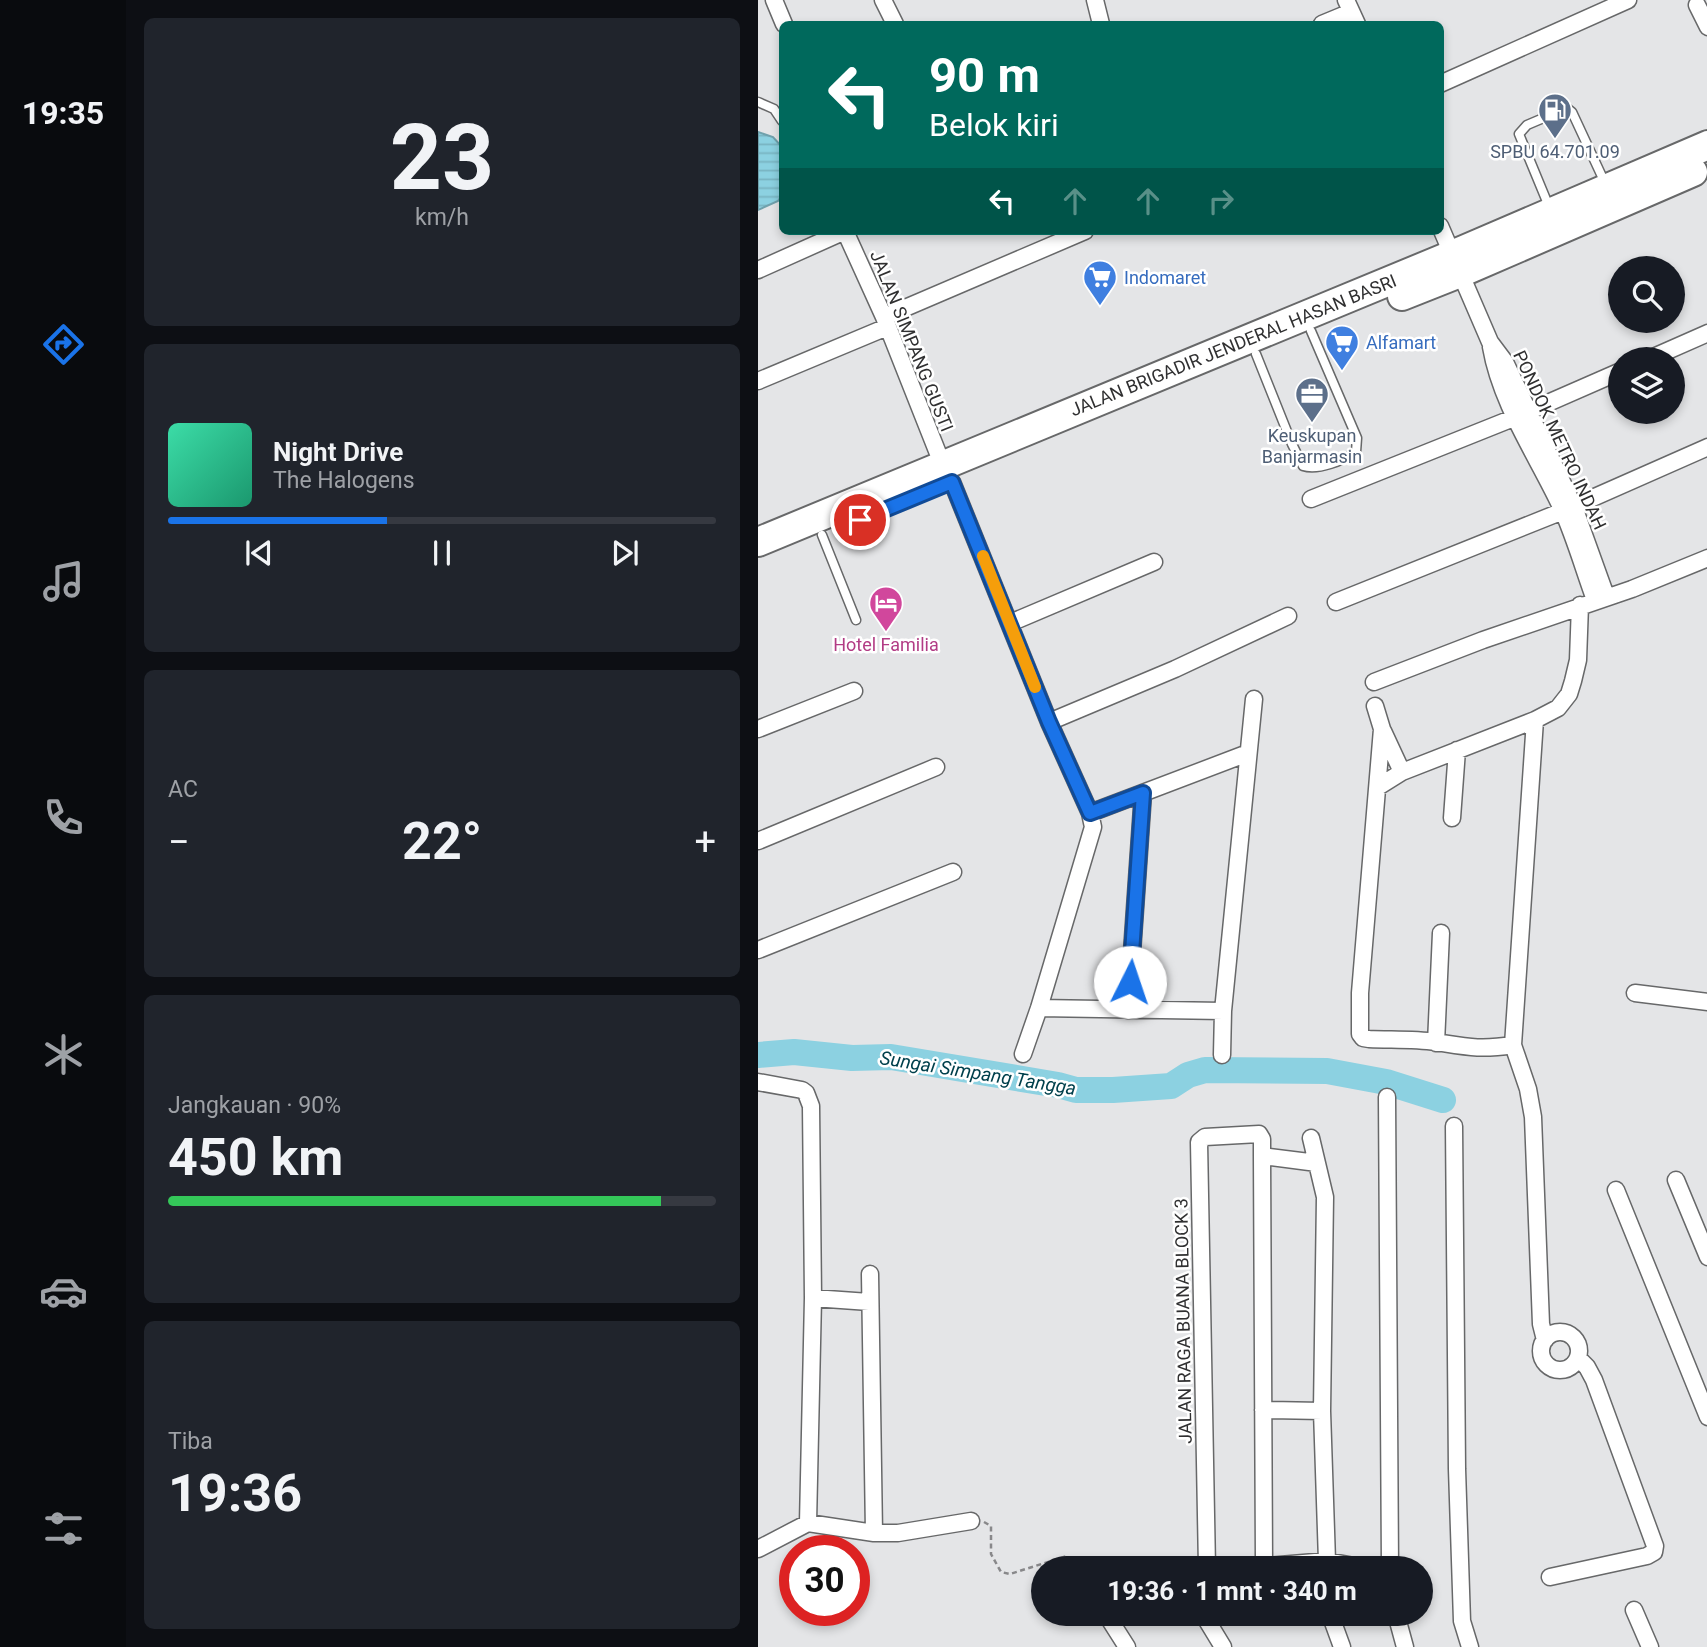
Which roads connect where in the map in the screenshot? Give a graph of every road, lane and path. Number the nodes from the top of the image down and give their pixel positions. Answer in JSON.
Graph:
{"nodes":[{"id":1,"x":774,"y":0,"type":"edge"},
{"id":2,"x":883,"y":0,"type":"edge"},
{"id":3,"x":1095,"y":0,"type":"edge"},
{"id":4,"x":1628,"y":0,"type":"edge"},
{"id":5,"x":1697,"y":5,"type":"dead end"},
{"id":6,"x":1352,"y":12,"type":"edge"},
{"id":7,"x":783,"y":21,"type":"edge"},
{"id":8,"x":893,"y":21,"type":"edge"},
{"id":9,"x":1100,"y":21,"type":"edge"},
{"id":10,"x":1330,"y":21,"type":"edge"},
{"id":11,"x":1707,"y":27,"type":"edge"},
{"id":12,"x":1444,"y":82,"type":"edge"},
{"id":13,"x":758,"y":102,"type":"edge"},
{"id":14,"x":779,"y":116,"type":"edge"},
{"id":15,"x":1707,"y":145,"type":"edge"},
{"id":16,"x":1707,"y":165,"type":"edge"},
{"id":17,"x":1607,"y":187,"type":"junction"},
{"id":18,"x":1552,"y":212,"type":"junction"},
{"id":19,"x":836,"y":235,"type":"edge"},
{"id":20,"x":847,"y":235,"type":"edge"},
{"id":21,"x":1076,"y":235,"type":"edge"},
{"id":22,"x":1444,"y":235,"type":"edge"},
{"id":23,"x":1456,"y":264,"type":"junction"},
{"id":24,"x":758,"y":270,"type":"edge"},
{"id":25,"x":1380,"y":294,"type":"junction"},
{"id":26,"x":885,"y":322,"type":"junction"},
{"id":27,"x":1311,"y":331,"type":"junction"},
{"id":28,"x":1707,"y":333,"type":"edge"},
{"id":29,"x":1676,"y":347,"type":"edge"},
{"id":30,"x":1256,"y":354,"type":"junction"},
{"id":31,"x":1608,"y":377,"type":"edge"},
{"id":32,"x":758,"y":381,"type":"edge"},
{"id":33,"x":1124,"y":399,"type":"junction"},
{"id":34,"x":1522,"y":414,"type":"junction"},
{"id":35,"x":1707,"y":447,"type":"edge"},
{"id":36,"x":947,"y":474,"type":"junction"},
{"id":37,"x":1311,"y":499,"type":"dead end"},
{"id":38,"x":1569,"y":509,"type":"junction"},
{"id":39,"x":830,"y":526,"type":"junction"},
{"id":40,"x":758,"y":542,"type":"edge"},
{"id":41,"x":1707,"y":558,"type":"edge"},
{"id":42,"x":758,"y":560,"type":"edge"},
{"id":43,"x":1154,"y":562,"type":"dead end"},
{"id":44,"x":1594,"y":600,"type":"junction"},
{"id":45,"x":1336,"y":602,"type":"dead end"},
{"id":46,"x":1288,"y":616,"type":"dead end"},
{"id":47,"x":856,"y":620,"type":"dead end"},
{"id":48,"x":1010,"y":622,"type":"junction"},
{"id":49,"x":1374,"y":682,"type":"dead end"},
{"id":50,"x":854,"y":691,"type":"dead end"},
{"id":51,"x":1254,"y":699,"type":"dead end"},
{"id":52,"x":1375,"y":706,"type":"dead end"},
{"id":53,"x":1535,"y":720,"type":"junction"},
{"id":54,"x":1049,"y":722,"type":"junction"},
{"id":55,"x":758,"y":729,"type":"edge"},
{"id":56,"x":1382,"y":729,"type":"junction"},
{"id":57,"x":1457,"y":750,"type":"junction"},
{"id":58,"x":1248,"y":753,"type":"junction"},
{"id":59,"x":936,"y":767,"type":"dead end"},
{"id":60,"x":1402,"y":772,"type":"junction"},
{"id":61,"x":1378,"y":787,"type":"junction"},
{"id":62,"x":1143,"y":793,"type":"junction"},
{"id":63,"x":1090,"y":813,"type":"junction"},
{"id":64,"x":1452,"y":818,"type":"dead end"},
{"id":65,"x":758,"y":841,"type":"edge"},
{"id":66,"x":953,"y":872,"type":"dead end"},
{"id":67,"x":1441,"y":933,"type":"dead end"},
{"id":68,"x":758,"y":950,"type":"edge"},
{"id":69,"x":1635,"y":993,"type":"dead end"},
{"id":70,"x":1707,"y":1002,"type":"edge"},
{"id":71,"x":1039,"y":1008,"type":"junction"},
{"id":72,"x":1128,"y":1010,"type":"junction"},
{"id":73,"x":1223,"y":1011,"type":"junction"},
{"id":74,"x":1436,"y":1042,"type":"junction"},
{"id":75,"x":1513,"y":1045,"type":"junction"},
{"id":76,"x":1023,"y":1054,"type":"dead end"},
{"id":77,"x":1222,"y":1055,"type":"dead end"},
{"id":78,"x":758,"y":1083,"type":"edge"},
{"id":79,"x":1387,"y":1097,"type":"dead end"},
{"id":80,"x":1454,"y":1126,"type":"dead end"},
{"id":81,"x":1311,"y":1138,"type":"dead end"},
{"id":82,"x":1263,"y":1156,"type":"junction"},
{"id":83,"x":1317,"y":1163,"type":"junction"},
{"id":84,"x":1676,"y":1180,"type":"dead end"},
{"id":85,"x":1616,"y":1190,"type":"dead end"},
{"id":86,"x":1707,"y":1257,"type":"edge"},
{"id":87,"x":870,"y":1273,"type":"dead end"},
{"id":88,"x":813,"y":1298,"type":"junction"},
{"id":89,"x":869,"y":1302,"type":"junction"},
{"id":90,"x":1545,"y":1340,"type":"junction"},
{"id":91,"x":1578,"y":1358,"type":"junction"},
{"id":92,"x":1263,"y":1410,"type":"junction"},
{"id":93,"x":1322,"y":1410,"type":"junction"},
{"id":94,"x":1707,"y":1417,"type":"edge"},
{"id":95,"x":971,"y":1521,"type":"joint"},
{"id":96,"x":808,"y":1523,"type":"junction"},
{"id":97,"x":874,"y":1533,"type":"junction"},
{"id":98,"x":758,"y":1549,"type":"edge"},
{"id":99,"x":1207,"y":1556,"type":"edge"},
{"id":100,"x":1264,"y":1556,"type":"edge"},
{"id":101,"x":1317,"y":1556,"type":"edge"},
{"id":102,"x":1390,"y":1556,"type":"edge"},
{"id":103,"x":1031,"y":1567,"type":"edge"},
{"id":104,"x":1550,"y":1577,"type":"dead end"},
{"id":105,"x":1634,"y":1610,"type":"dead end"},
{"id":106,"x":1114,"y":1626,"type":"edge"},
{"id":107,"x":1211,"y":1626,"type":"edge"},
{"id":108,"x":1334,"y":1626,"type":"edge"},
{"id":109,"x":1399,"y":1626,"type":"edge"},
{"id":110,"x":1127,"y":1647,"type":"edge"},
{"id":111,"x":1223,"y":1647,"type":"edge"},
{"id":112,"x":1342,"y":1647,"type":"edge"},
{"id":113,"x":1405,"y":1647,"type":"edge"},
{"id":114,"x":1470,"y":1647,"type":"edge"},
{"id":115,"x":1650,"y":1647,"type":"edge"}],
"edges":[{"from":1,"to":7,"type":"street"},
{"from":2,"to":8,"type":"street"},
{"from":3,"to":9,"type":"street"},
{"from":4,"to":12,"type":"street"},
{"from":5,"to":11,"type":"street"},
{"from":6,"to":10,"type":"street"},
{"from":13,"to":14,"type":"lane"},
{"from":15,"to":17,"type":"highway","name":"JALAN BRIGADIR JENDERAL HASAN BASRI"},
{"from":16,"to":23,"type":"highway","name":"JALAN BRIGADIR JENDERAL HASAN BASRI"},
{"from":17,"to":18,"type":"highway","name":"JALAN BRIGADIR JENDERAL HASAN BASRI"},
{"from":17,"to":18,"type":"lane"},
{"from":18,"to":23,"type":"highway","name":"JALAN BRIGADIR JENDERAL HASAN BASRI"},
{"from":19,"to":24,"type":"street"},
{"from":20,"to":26,"type":"street","name":"JALAN SIMPANG GUSTI"},
{"from":21,"to":26,"type":"street"},
{"from":22,"to":23,"type":"street","name":"PONDOK METRO INDAH"},
{"from":23,"to":25,"type":"highway","name":"JALAN BRIGADIR JENDERAL HASAN BASRI"},
{"from":23,"to":34,"type":"street","name":"PONDOK METRO INDAH"},
{"from":25,"to":27,"type":"highway","name":"JALAN BRIGADIR JENDERAL HASAN BASRI"},
{"from":25,"to":33,"type":"highway","name":"JALAN BRIGADIR JENDERAL HASAN BASRI"},
{"from":26,"to":32,"type":"street"},
{"from":26,"to":36,"type":"street","name":"JALAN SIMPANG GUSTI"},
{"from":27,"to":30,"type":"highway","name":"JALAN BRIGADIR JENDERAL HASAN BASRI"},
{"from":27,"to":30,"type":"lane"},
{"from":28,"to":29,"type":"street"},
{"from":30,"to":33,"type":"highway","name":"JALAN BRIGADIR JENDERAL HASAN BASRI"},
{"from":31,"to":34,"type":"street"},
{"from":33,"to":36,"type":"highway","name":"JALAN BRIGADIR JENDERAL HASAN BASRI"},
{"from":34,"to":37,"type":"street"},
{"from":34,"to":38,"type":"street","name":"PONDOK METRO INDAH"},
{"from":35,"to":38,"type":"street"},
{"from":36,"to":39,"type":"highway","name":"JALAN BRIGADIR JENDERAL HASAN BASRI"},
{"from":36,"to":48,"type":"street","name":"JALAN SIMPANG GUSTI"},
{"from":38,"to":44,"type":"street","name":"PONDOK METRO INDAH"},
{"from":38,"to":45,"type":"street"},
{"from":39,"to":40,"type":"highway","name":"JALAN BRIGADIR JENDERAL HASAN BASRI"},
{"from":39,"to":42,"type":"highway","name":"JALAN BRIGADIR JENDERAL HASAN BASRI"},
{"from":39,"to":47,"type":"lane"},
{"from":41,"to":44,"type":"street"},
{"from":43,"to":48,"type":"street"},
{"from":44,"to":49,"type":"street"},
{"from":44,"to":53,"type":"street"},
{"from":46,"to":54,"type":"street"},
{"from":48,"to":54,"type":"street","name":"JALAN SIMPANG GUSTI"},
{"from":50,"to":55,"type":"street"},
{"from":51,"to":58,"type":"street"},
{"from":52,"to":56,"type":"street"},
{"from":53,"to":57,"type":"street"},
{"from":53,"to":75,"type":"street"},
{"from":54,"to":63,"type":"street","name":"JALAN SIMPANG GUSTI"},
{"from":56,"to":60,"type":"street"},
{"from":56,"to":61,"type":"street"},
{"from":57,"to":60,"type":"street"},
{"from":57,"to":64,"type":"street"},
{"from":58,"to":62,"type":"street"},
{"from":58,"to":73,"type":"street"},
{"from":59,"to":65,"type":"street"},
{"from":60,"to":61,"type":"street"},
{"from":61,"to":74,"type":"street"},
{"from":62,"to":63,"type":"street"},
{"from":62,"to":72,"type":"street"},
{"from":63,"to":71,"type":"street"},
{"from":66,"to":68,"type":"street"},
{"from":67,"to":74,"type":"street"},
{"from":69,"to":70,"type":"street"},
{"from":71,"to":72,"type":"street"},
{"from":71,"to":76,"type":"street"},
{"from":72,"to":73,"type":"street"},
{"from":73,"to":77,"type":"street"},
{"from":74,"to":75,"type":"street"},
{"from":75,"to":90,"type":"street"},
{"from":78,"to":88,"type":"street"},
{"from":79,"to":102,"type":"street"},
{"from":80,"to":114,"type":"street"},
{"from":81,"to":83,"type":"street"},
{"from":82,"to":83,"type":"street"},
{"from":82,"to":92,"type":"street"},
{"from":82,"to":99,"type":"street","name":"JALAN RAGA BUANA BLOCK 3"},
{"from":83,"to":93,"type":"street"},
{"from":84,"to":86,"type":"street"},
{"from":85,"to":94,"type":"street"},
{"from":87,"to":89,"type":"street"},
{"from":88,"to":89,"type":"street"},
{"from":88,"to":96,"type":"street"},
{"from":89,"to":97,"type":"street"},
{"from":90,"to":91,"type":"street"},
{"from":90,"to":91,"type":"street"},
{"from":91,"to":104,"type":"street"},
{"from":92,"to":93,"type":"street"},
{"from":92,"to":100,"type":"street"},
{"from":93,"to":101,"type":"street"},
{"from":95,"to":97,"type":"street"},
{"from":95,"to":103,"type":"path"},
{"from":96,"to":97,"type":"street"},
{"from":96,"to":98,"type":"street"},
{"from":105,"to":115,"type":"street"},
{"from":106,"to":110,"type":"street"},
{"from":107,"to":111,"type":"street"},
{"from":108,"to":112,"type":"street"},
{"from":109,"to":113,"type":"street"}]}
